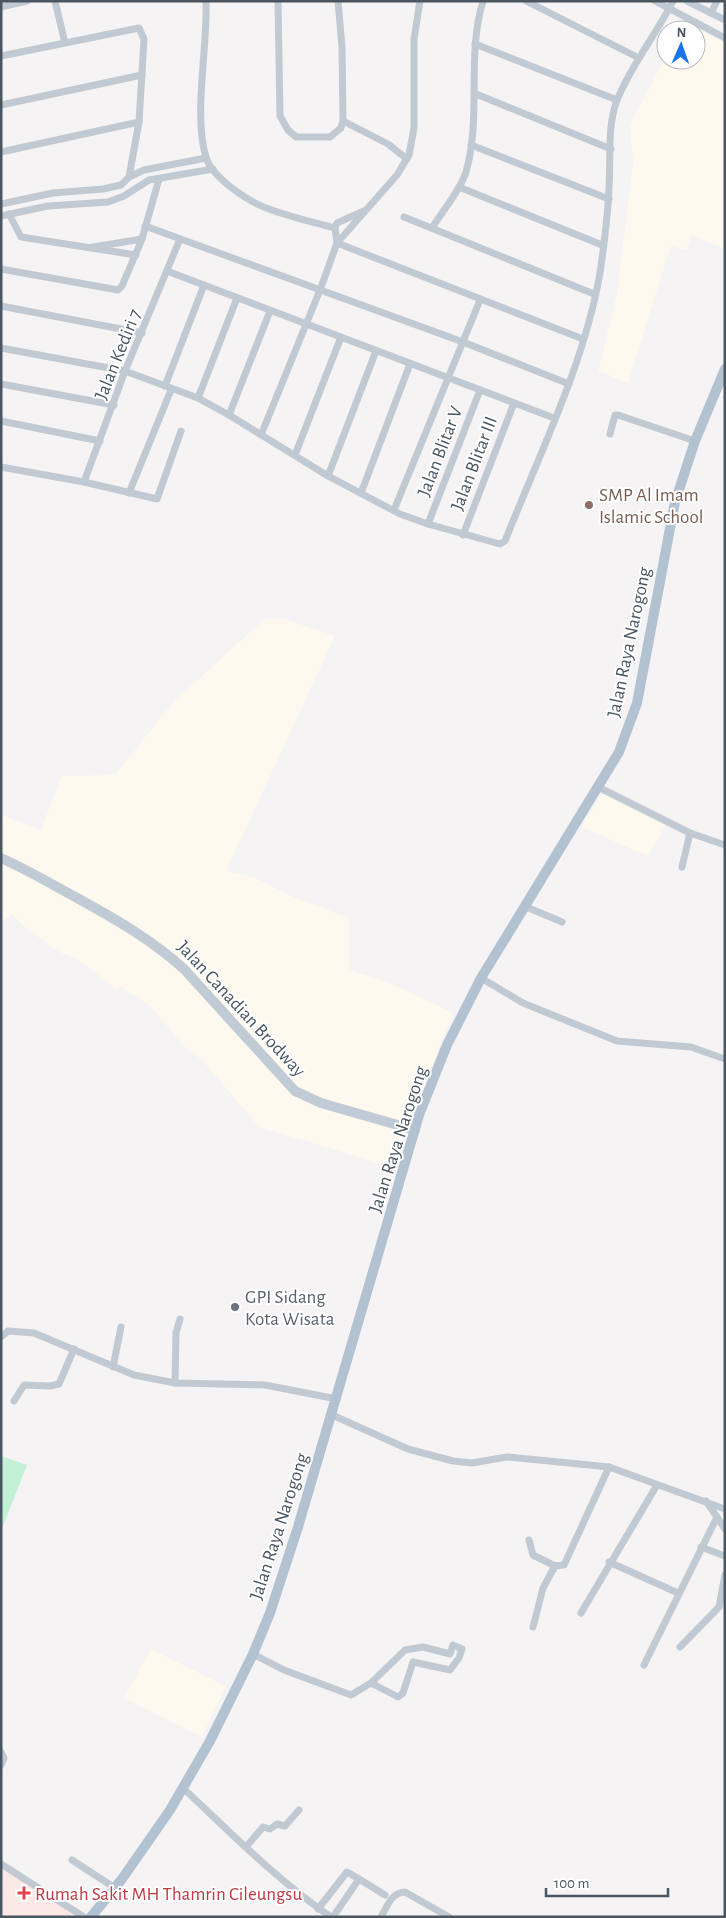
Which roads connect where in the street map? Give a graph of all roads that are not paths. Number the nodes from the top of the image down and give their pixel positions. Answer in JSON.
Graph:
{"nodes":[{"id":1,"x":27,"y":1,"type":"edge"},
{"id":2,"x":55,"y":1,"type":"edge"},
{"id":3,"x":206,"y":1,"type":"edge"},
{"id":4,"x":278,"y":1,"type":"edge"},
{"id":5,"x":338,"y":1,"type":"edge"},
{"id":6,"x":420,"y":1,"type":"edge"},
{"id":7,"x":483,"y":1,"type":"edge"},
{"id":8,"x":526,"y":1,"type":"edge"},
{"id":9,"x":655,"y":1,"type":"edge"},
{"id":10,"x":687,"y":1,"type":"edge"},
{"id":11,"x":717,"y":1,"type":"edge"},
{"id":12,"x":672,"y":5,"type":"edge"},
{"id":13,"x":1,"y":6,"type":"edge"},
{"id":14,"x":711,"y":12,"type":"junction"},
{"id":15,"x":725,"y":20,"type":"edge"},
{"id":16,"x":725,"y":38,"type":"edge"},
{"id":17,"x":65,"y":43,"type":"junction"},
{"id":18,"x":475,"y":44,"type":"junction"},
{"id":19,"x":1,"y":56,"type":"edge"},
{"id":20,"x":639,"y":58,"type":"junction"},
{"id":21,"x":142,"y":75,"type":"junction"},
{"id":22,"x":476,"y":94,"type":"junction"},
{"id":23,"x":617,"y":100,"type":"junction"},
{"id":24,"x":1,"y":105,"type":"edge"},
{"id":25,"x":343,"y":120,"type":"junction"},
{"id":26,"x":138,"y":122,"type":"junction"},
{"id":27,"x":471,"y":145,"type":"junction"},
{"id":28,"x":611,"y":149,"type":"junction"},
{"id":29,"x":1,"y":152,"type":"edge"},
{"id":30,"x":206,"y":158,"type":"junction"},
{"id":31,"x":407,"y":160,"type":"junction"},
{"id":32,"x":213,"y":169,"type":"junction"},
{"id":33,"x":129,"y":176,"type":"junction"},
{"id":34,"x":159,"y":178,"type":"junction"},
{"id":35,"x":460,"y":187,"type":"junction"},
{"id":36,"x":609,"y":199,"type":"junction"},
{"id":37,"x":1,"y":204,"type":"edge"},
{"id":38,"x":366,"y":210,"type":"junction"},
{"id":39,"x":5,"y":215,"type":"edge"},
{"id":40,"x":404,"y":217,"type":"dead end"},
{"id":41,"x":145,"y":226,"type":"junction"},
{"id":42,"x":335,"y":228,"type":"junction"},
{"id":43,"x":432,"y":228,"type":"junction"},
{"id":44,"x":142,"y":239,"type":"junction"},
{"id":45,"x":180,"y":239,"type":"junction"},
{"id":46,"x":336,"y":243,"type":"junction"},
{"id":47,"x":602,"y":245,"type":"junction"},
{"id":48,"x":90,"y":248,"type":"junction"},
{"id":49,"x":136,"y":255,"type":"junction"},
{"id":50,"x":1,"y":269,"type":"edge"},
{"id":51,"x":167,"y":271,"type":"junction"},
{"id":52,"x":204,"y":285,"type":"junction"},
{"id":53,"x":320,"y":290,"type":"junction"},
{"id":54,"x":594,"y":294,"type":"junction"},
{"id":55,"x":237,"y":298,"type":"junction"},
{"id":56,"x":480,"y":300,"type":"junction"},
{"id":57,"x":1,"y":306,"type":"edge"},
{"id":58,"x":270,"y":311,"type":"junction"},
{"id":59,"x":305,"y":324,"type":"junction"},
{"id":60,"x":142,"y":333,"type":"junction"},
{"id":61,"x":340,"y":337,"type":"junction"},
{"id":62,"x":583,"y":339,"type":"junction"},
{"id":63,"x":463,"y":342,"type":"junction"},
{"id":64,"x":1,"y":348,"type":"edge"},
{"id":65,"x":376,"y":351,"type":"junction"},
{"id":66,"x":410,"y":364,"type":"junction"},
{"id":67,"x":725,"y":369,"type":"edge"},
{"id":68,"x":126,"y":371,"type":"junction"},
{"id":69,"x":448,"y":378,"type":"junction"},
{"id":70,"x":1,"y":384,"type":"edge"},
{"id":71,"x":569,"y":384,"type":"junction"},
{"id":72,"x":168,"y":388,"type":"junction"},
{"id":73,"x":480,"y":390,"type":"junction"},
{"id":74,"x":198,"y":398,"type":"junction"},
{"id":75,"x":514,"y":403,"type":"junction"},
{"id":76,"x":114,"y":405,"type":"junction"},
{"id":77,"x":230,"y":415,"type":"junction"},
{"id":78,"x":554,"y":418,"type":"junction"},
{"id":79,"x":1,"y":421,"type":"edge"},
{"id":80,"x":181,"y":430,"type":"dead end"},
{"id":81,"x":610,"y":434,"type":"dead end"},
{"id":82,"x":261,"y":435,"type":"junction"},
{"id":83,"x":100,"y":441,"type":"junction"},
{"id":84,"x":695,"y":441,"type":"junction"},
{"id":85,"x":295,"y":455,"type":"junction"},
{"id":86,"x":1,"y":467,"type":"edge"},
{"id":87,"x":328,"y":476,"type":"junction"},
{"id":88,"x":84,"y":482,"type":"junction"},
{"id":89,"x":129,"y":492,"type":"junction"},
{"id":90,"x":361,"y":493,"type":"junction"},
{"id":91,"x":394,"y":510,"type":"junction"},
{"id":92,"x":428,"y":524,"type":"junction"},
{"id":93,"x":463,"y":535,"type":"junction"},
{"id":94,"x":598,"y":787,"type":"junction"},
{"id":95,"x":690,"y":833,"type":"junction"},
{"id":96,"x":725,"y":844,"type":"edge"},
{"id":97,"x":1,"y":858,"type":"edge"},
{"id":98,"x":682,"y":867,"type":"dead end"},
{"id":99,"x":524,"y":906,"type":"junction"},
{"id":100,"x":562,"y":922,"type":"dead end"},
{"id":101,"x":481,"y":978,"type":"junction"},
{"id":102,"x":725,"y":1060,"type":"edge"},
{"id":103,"x":415,"y":1130,"type":"junction"},
{"id":104,"x":180,"y":1319,"type":"dead end"},
{"id":105,"x":121,"y":1327,"type":"dead end"},
{"id":106,"x":1,"y":1337,"type":"edge"},
{"id":107,"x":74,"y":1349,"type":"junction"},
{"id":108,"x":112,"y":1367,"type":"junction"},
{"id":109,"x":175,"y":1383,"type":"junction"},
{"id":110,"x":337,"y":1399,"type":"junction"},
{"id":111,"x":14,"y":1401,"type":"dead end"},
{"id":112,"x":332,"y":1415,"type":"junction"},
{"id":113,"x":610,"y":1467,"type":"junction"},
{"id":114,"x":657,"y":1485,"type":"junction"},
{"id":115,"x":705,"y":1501,"type":"junction"},
{"id":116,"x":725,"y":1508,"type":"edge"},
{"id":117,"x":717,"y":1517,"type":"junction"},
{"id":118,"x":725,"y":1529,"type":"edge"},
{"id":119,"x":529,"y":1540,"type":"dead end"},
{"id":120,"x":700,"y":1547,"type":"junction"},
{"id":121,"x":725,"y":1556,"type":"edge"},
{"id":122,"x":609,"y":1562,"type":"junction"},
{"id":123,"x":555,"y":1566,"type":"junction"},
{"id":124,"x":725,"y":1575,"type":"edge"},
{"id":125,"x":678,"y":1593,"type":"junction"},
{"id":126,"x":581,"y":1613,"type":"dead end"},
{"id":127,"x":533,"y":1627,"type":"dead end"},
{"id":128,"x":680,"y":1647,"type":"dead end"},
{"id":129,"x":253,"y":1654,"type":"junction"},
{"id":130,"x":644,"y":1665,"type":"dead end"},
{"id":131,"x":371,"y":1683,"type":"junction"},
{"id":132,"x":1,"y":1752,"type":"edge"},
{"id":133,"x":1,"y":1765,"type":"edge"},
{"id":134,"x":183,"y":1788,"type":"junction"},
{"id":135,"x":299,"y":1810,"type":"dead end"},
{"id":136,"x":246,"y":1847,"type":"junction"},
{"id":137,"x":72,"y":1860,"type":"dead end"},
{"id":138,"x":1,"y":1864,"type":"edge"},
{"id":139,"x":359,"y":1879,"type":"junction"},
{"id":140,"x":115,"y":1888,"type":"junction"},
{"id":141,"x":385,"y":1895,"type":"dead end"},
{"id":142,"x":318,"y":1909,"type":"junction"},
{"id":143,"x":84,"y":1917,"type":"edge"},
{"id":144,"x":91,"y":1917,"type":"edge"},
{"id":145,"x":332,"y":1917,"type":"edge"},
{"id":146,"x":381,"y":1917,"type":"edge"},
{"id":147,"x":449,"y":1917,"type":"edge"}],
"edges":[{"from":1,"to":13,"type":"street"},
{"from":2,"to":17,"type":"street"},
{"from":3,"to":30,"type":"street"},
{"from":4,"to":25,"type":"street"},
{"from":5,"to":25,"type":"street"},
{"from":6,"to":31,"type":"street"},
{"from":7,"to":18,"type":"street"},
{"from":8,"to":20,"type":"street"},
{"from":9,"to":12,"type":"street"},
{"from":10,"to":14,"type":"street"},
{"from":11,"to":14,"type":"street"},
{"from":12,"to":16,"type":"street"},
{"from":12,"to":20,"type":"street"},
{"from":14,"to":15,"type":"street"},
{"from":17,"to":19,"type":"street"},
{"from":17,"to":21,"type":"street"},
{"from":18,"to":22,"type":"street"},
{"from":18,"to":23,"type":"street"},
{"from":20,"to":23,"type":"street"},
{"from":21,"to":24,"type":"street"},
{"from":21,"to":26,"type":"street"},
{"from":22,"to":27,"type":"street"},
{"from":22,"to":28,"type":"street"},
{"from":23,"to":28,"type":"street"},
{"from":25,"to":31,"type":"street"},
{"from":26,"to":29,"type":"street"},
{"from":26,"to":33,"type":"street"},
{"from":27,"to":35,"type":"street"},
{"from":27,"to":36,"type":"street"},
{"from":28,"to":36,"type":"street"},
{"from":30,"to":32,"type":"street"},
{"from":30,"to":33,"type":"street"},
{"from":31,"to":38,"type":"street"},
{"from":32,"to":34,"type":"street"},
{"from":32,"to":42,"type":"street"},
{"from":33,"to":37,"type":"street"},
{"from":34,"to":39,"type":"street"},
{"from":34,"to":41,"type":"street"},
{"from":35,"to":43,"type":"street"},
{"from":35,"to":47,"type":"street"},
{"from":36,"to":47,"type":"street"},
{"from":38,"to":42,"type":"street"},
{"from":38,"to":46,"type":"street"},
{"from":39,"to":48,"type":"street"},
{"from":40,"to":43,"type":"street"},
{"from":41,"to":44,"type":"street"},
{"from":41,"to":45,"type":"street"},
{"from":42,"to":46,"type":"street"},
{"from":43,"to":54,"type":"street"},
{"from":44,"to":48,"type":"street"},
{"from":44,"to":49,"type":"street"},
{"from":45,"to":51,"type":"street","name":"Jalan Kediri 7"},
{"from":45,"to":53,"type":"street"},
{"from":46,"to":53,"type":"street"},
{"from":46,"to":56,"type":"street"},
{"from":47,"to":54,"type":"street"},
{"from":48,"to":49,"type":"street"},
{"from":49,"to":50,"type":"street"},
{"from":51,"to":52,"type":"street"},
{"from":51,"to":60,"type":"street","name":"Jalan Kediri 7"},
{"from":52,"to":55,"type":"street"},
{"from":52,"to":72,"type":"street"},
{"from":53,"to":59,"type":"street"},
{"from":53,"to":63,"type":"street"},
{"from":54,"to":62,"type":"street"},
{"from":55,"to":58,"type":"street"},
{"from":55,"to":74,"type":"street"},
{"from":56,"to":62,"type":"street"},
{"from":56,"to":63,"type":"street"},
{"from":57,"to":60,"type":"street"},
{"from":58,"to":59,"type":"street"},
{"from":58,"to":77,"type":"street"},
{"from":59,"to":61,"type":"street"},
{"from":59,"to":82,"type":"street"},
{"from":60,"to":68,"type":"street","name":"Jalan Kediri 7"},
{"from":61,"to":65,"type":"street"},
{"from":61,"to":85,"type":"street"},
{"from":62,"to":71,"type":"street"},
{"from":63,"to":69,"type":"street"},
{"from":63,"to":71,"type":"street"},
{"from":64,"to":68,"type":"street"},
{"from":65,"to":66,"type":"street"},
{"from":65,"to":87,"type":"street"},
{"from":66,"to":69,"type":"street"},
{"from":66,"to":90,"type":"street"},
{"from":67,"to":84,"type":"main road","name":"Jalan Raya Narogong"},
{"from":68,"to":72,"type":"street"},
{"from":68,"to":76,"type":"street","name":"Jalan Kediri 7"},
{"from":69,"to":73,"type":"street"},
{"from":69,"to":91,"type":"street"},
{"from":70,"to":76,"type":"street"},
{"from":71,"to":78,"type":"street"},
{"from":72,"to":74,"type":"street"},
{"from":72,"to":89,"type":"street"},
{"from":73,"to":75,"type":"street"},
{"from":73,"to":92,"type":"street","name":"Jalan Blitar V"},
{"from":74,"to":77,"type":"street"},
{"from":75,"to":78,"type":"street"},
{"from":75,"to":93,"type":"street","name":"Jalan Blitar III"},
{"from":76,"to":83,"type":"street","name":"Jalan Kediri 7"},
{"from":77,"to":82,"type":"street"},
{"from":78,"to":93,"type":"street"},
{"from":79,"to":83,"type":"street"},
{"from":80,"to":89,"type":"street"},
{"from":81,"to":84,"type":"street"},
{"from":82,"to":85,"type":"street"},
{"from":83,"to":88,"type":"street","name":"Jalan Kediri 7"},
{"from":84,"to":94,"type":"main road","name":"Jalan Raya Narogong"},
{"from":85,"to":87,"type":"street"},
{"from":86,"to":88,"type":"street"},
{"from":87,"to":90,"type":"street"},
{"from":88,"to":89,"type":"street"},
{"from":90,"to":91,"type":"street"},
{"from":91,"to":92,"type":"street"},
{"from":92,"to":93,"type":"street"},
{"from":94,"to":95,"type":"street"},
{"from":94,"to":99,"type":"main road","name":"Jalan Raya Narogong"},
{"from":95,"to":96,"type":"street"},
{"from":95,"to":98,"type":"street"},
{"from":97,"to":103,"type":"street","name":"Jalan Canadian Brodway"},
{"from":99,"to":100,"type":"street"},
{"from":99,"to":101,"type":"main road","name":"Jalan Raya Narogong"},
{"from":101,"to":102,"type":"street"},
{"from":101,"to":103,"type":"main road","name":"Jalan Raya Narogong"},
{"from":103,"to":110,"type":"main road","name":"Jalan Raya Narogong"},
{"from":104,"to":109,"type":"street"},
{"from":105,"to":108,"type":"street"},
{"from":106,"to":107,"type":"street"},
{"from":107,"to":108,"type":"street"},
{"from":107,"to":111,"type":"street"},
{"from":108,"to":109,"type":"street"},
{"from":109,"to":110,"type":"street"},
{"from":110,"to":112,"type":"main road","name":"Jalan Raya Narogong"},
{"from":112,"to":113,"type":"street"},
{"from":112,"to":129,"type":"main road","name":"Jalan Raya Narogong"},
{"from":113,"to":114,"type":"street"},
{"from":113,"to":123,"type":"street"},
{"from":114,"to":115,"type":"street"},
{"from":114,"to":122,"type":"street"},
{"from":115,"to":116,"type":"street"},
{"from":115,"to":117,"type":"street"},
{"from":117,"to":118,"type":"street"},
{"from":117,"to":120,"type":"street"},
{"from":119,"to":123,"type":"street"},
{"from":120,"to":121,"type":"street"},
{"from":120,"to":125,"type":"street"},
{"from":122,"to":125,"type":"street"},
{"from":122,"to":126,"type":"street"},
{"from":123,"to":127,"type":"street"},
{"from":124,"to":128,"type":"street"},
{"from":125,"to":130,"type":"street"},
{"from":129,"to":131,"type":"street"},
{"from":129,"to":134,"type":"main road","name":"Jalan Raya Narogong"},
{"from":131,"to":131,"type":"street"},
{"from":132,"to":133,"type":"street"},
{"from":134,"to":136,"type":"street"},
{"from":134,"to":140,"type":"main road","name":"Jalan Raya Narogong"},
{"from":135,"to":136,"type":"street"},
{"from":136,"to":142,"type":"street"},
{"from":137,"to":140,"type":"street"},
{"from":138,"to":143,"type":"street"},
{"from":139,"to":141,"type":"street"},
{"from":139,"to":142,"type":"street"},
{"from":139,"to":145,"type":"street"},
{"from":140,"to":144,"type":"main road","name":"Jalan Raya Narogong"},
{"from":142,"to":145,"type":"street"},
{"from":146,"to":147,"type":"street"}]}
